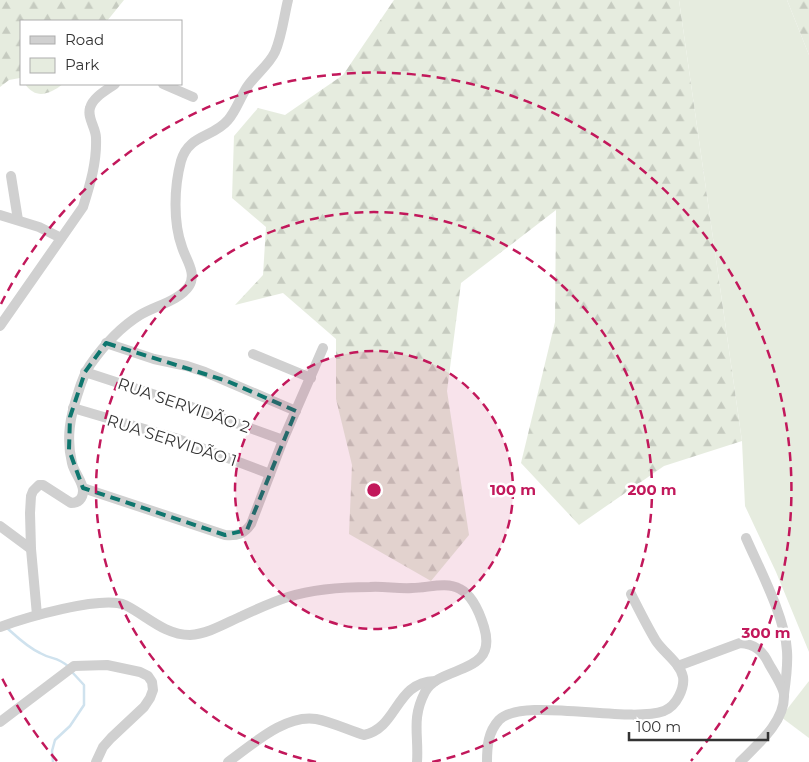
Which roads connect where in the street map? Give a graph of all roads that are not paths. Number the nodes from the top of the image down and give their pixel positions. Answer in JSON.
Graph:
{"nodes":[{"id":1,"x":288,"y":0,"type":"edge"},
{"id":2,"x":114,"y":85,"type":"edge"},
{"id":3,"x":165,"y":85,"type":"edge"},
{"id":4,"x":193,"y":98,"type":"dead end"},
{"id":5,"x":11,"y":176,"type":"dead end"},
{"id":6,"x":0,"y":215,"type":"edge"},
{"id":7,"x":18,"y":220,"type":"junction"},
{"id":8,"x":62,"y":238,"type":"junction"},
{"id":9,"x":0,"y":326,"type":"edge"},
{"id":10,"x":106,"y":343,"type":"junction"},
{"id":11,"x":323,"y":348,"type":"dead end"},
{"id":12,"x":253,"y":354,"type":"dead end"},
{"id":13,"x":85,"y":372,"type":"junction"},
{"id":14,"x":311,"y":378,"type":"junction"},
{"id":15,"x":73,"y":408,"type":"junction"},
{"id":16,"x":296,"y":411,"type":"junction"},
{"id":17,"x":282,"y":440,"type":"junction"},
{"id":18,"x":270,"y":474,"type":"junction"},
{"id":19,"x":83,"y":488,"type":"junction"},
{"id":20,"x":0,"y":526,"type":"edge"},
{"id":21,"x":746,"y":538,"type":"dead end"},
{"id":22,"x":31,"y":549,"type":"junction"},
{"id":23,"x":631,"y":594,"type":"dead end"},
{"id":24,"x":37,"y":615,"type":"junction"},
{"id":25,"x":0,"y":628,"type":"edge"},
{"id":26,"x":678,"y":666,"type":"junction"},
{"id":27,"x":435,"y":681,"type":"junction"},
{"id":28,"x":784,"y":694,"type":"junction"},
{"id":29,"x":0,"y":722,"type":"edge"},
{"id":30,"x":96,"y":762,"type":"edge"},
{"id":31,"x":228,"y":762,"type":"edge"},
{"id":32,"x":417,"y":762,"type":"edge"},
{"id":33,"x":487,"y":762,"type":"edge"},
{"id":34,"x":740,"y":762,"type":"edge"}],
"edges":[{"from":1,"to":10,"type":"street"},
{"from":2,"to":8,"type":"street"},
{"from":3,"to":4,"type":"street"},
{"from":5,"to":7,"type":"street"},
{"from":6,"to":7,"type":"street"},
{"from":7,"to":8,"type":"street"},
{"from":8,"to":9,"type":"street"},
{"from":10,"to":13,"type":"street"},
{"from":10,"to":16,"type":"street"},
{"from":11,"to":14,"type":"street"},
{"from":12,"to":14,"type":"street"},
{"from":13,"to":15,"type":"street"},
{"from":13,"to":17,"type":"street","name":"RUA SERVIDÃO 2"},
{"from":14,"to":16,"type":"street"},
{"from":15,"to":18,"type":"street","name":"RUA SERVIDÃO 1"},
{"from":15,"to":19,"type":"street"},
{"from":16,"to":17,"type":"street"},
{"from":17,"to":18,"type":"street"},
{"from":18,"to":19,"type":"street"},
{"from":19,"to":22,"type":"street"},
{"from":20,"to":22,"type":"street"},
{"from":21,"to":28,"type":"street"},
{"from":22,"to":24,"type":"street"},
{"from":23,"to":26,"type":"street"},
{"from":24,"to":25,"type":"street"},
{"from":24,"to":27,"type":"street"},
{"from":26,"to":28,"type":"street"},
{"from":26,"to":33,"type":"street"},
{"from":27,"to":31,"type":"street"},
{"from":27,"to":32,"type":"street"},
{"from":28,"to":34,"type":"street"},
{"from":29,"to":30,"type":"street"}]}
